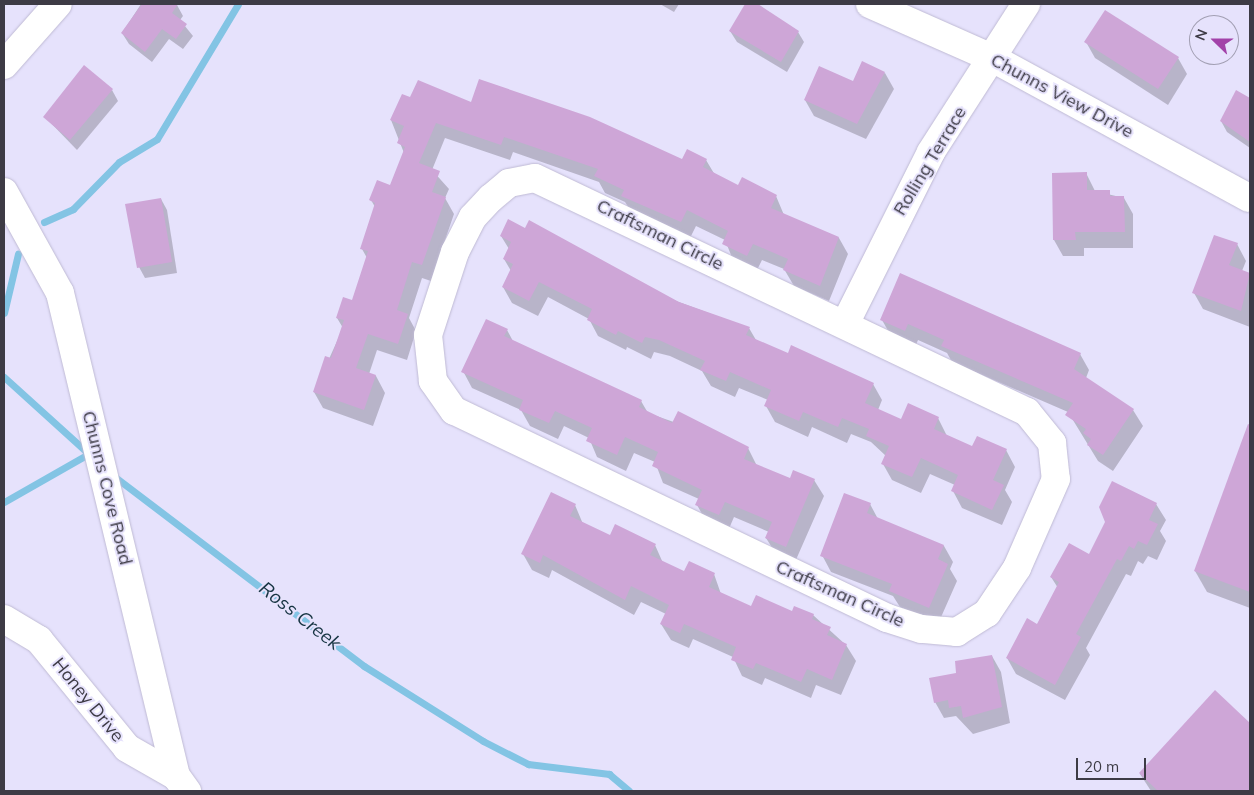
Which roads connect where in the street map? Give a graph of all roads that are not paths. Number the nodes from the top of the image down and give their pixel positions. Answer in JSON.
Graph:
{"nodes":[{"id":1,"x":58,"y":4,"type":"edge"},
{"id":2,"x":870,"y":4,"type":"edge"},
{"id":3,"x":1026,"y":4,"type":"edge"},
{"id":4,"x":994,"y":59,"type":"junction"},
{"id":5,"x":4,"y":65,"type":"edge"},
{"id":6,"x":4,"y":192,"type":"edge"},
{"id":7,"x":1249,"y":198,"type":"dead end"},
{"id":8,"x":845,"y":324,"type":"junction"},
{"id":9,"x":4,"y":619,"type":"edge"},
{"id":10,"x":181,"y":783,"type":"edge"}],
"edges":[{"from":1,"to":5,"type":"street"},
{"from":2,"to":4,"type":"street","name":"Chunns View Drive"},
{"from":3,"to":4,"type":"street","name":"Rolling Terrace"},
{"from":4,"to":7,"type":"street","name":"Chunns View Drive"},
{"from":4,"to":8,"type":"street","name":"Rolling Terrace"},
{"from":6,"to":10,"type":"street","name":"Chunns Cove Road"},
{"from":8,"to":8,"type":"street","name":"Craftsman Circle"},
{"from":9,"to":10,"type":"street","name":"Honey Drive"}]}
